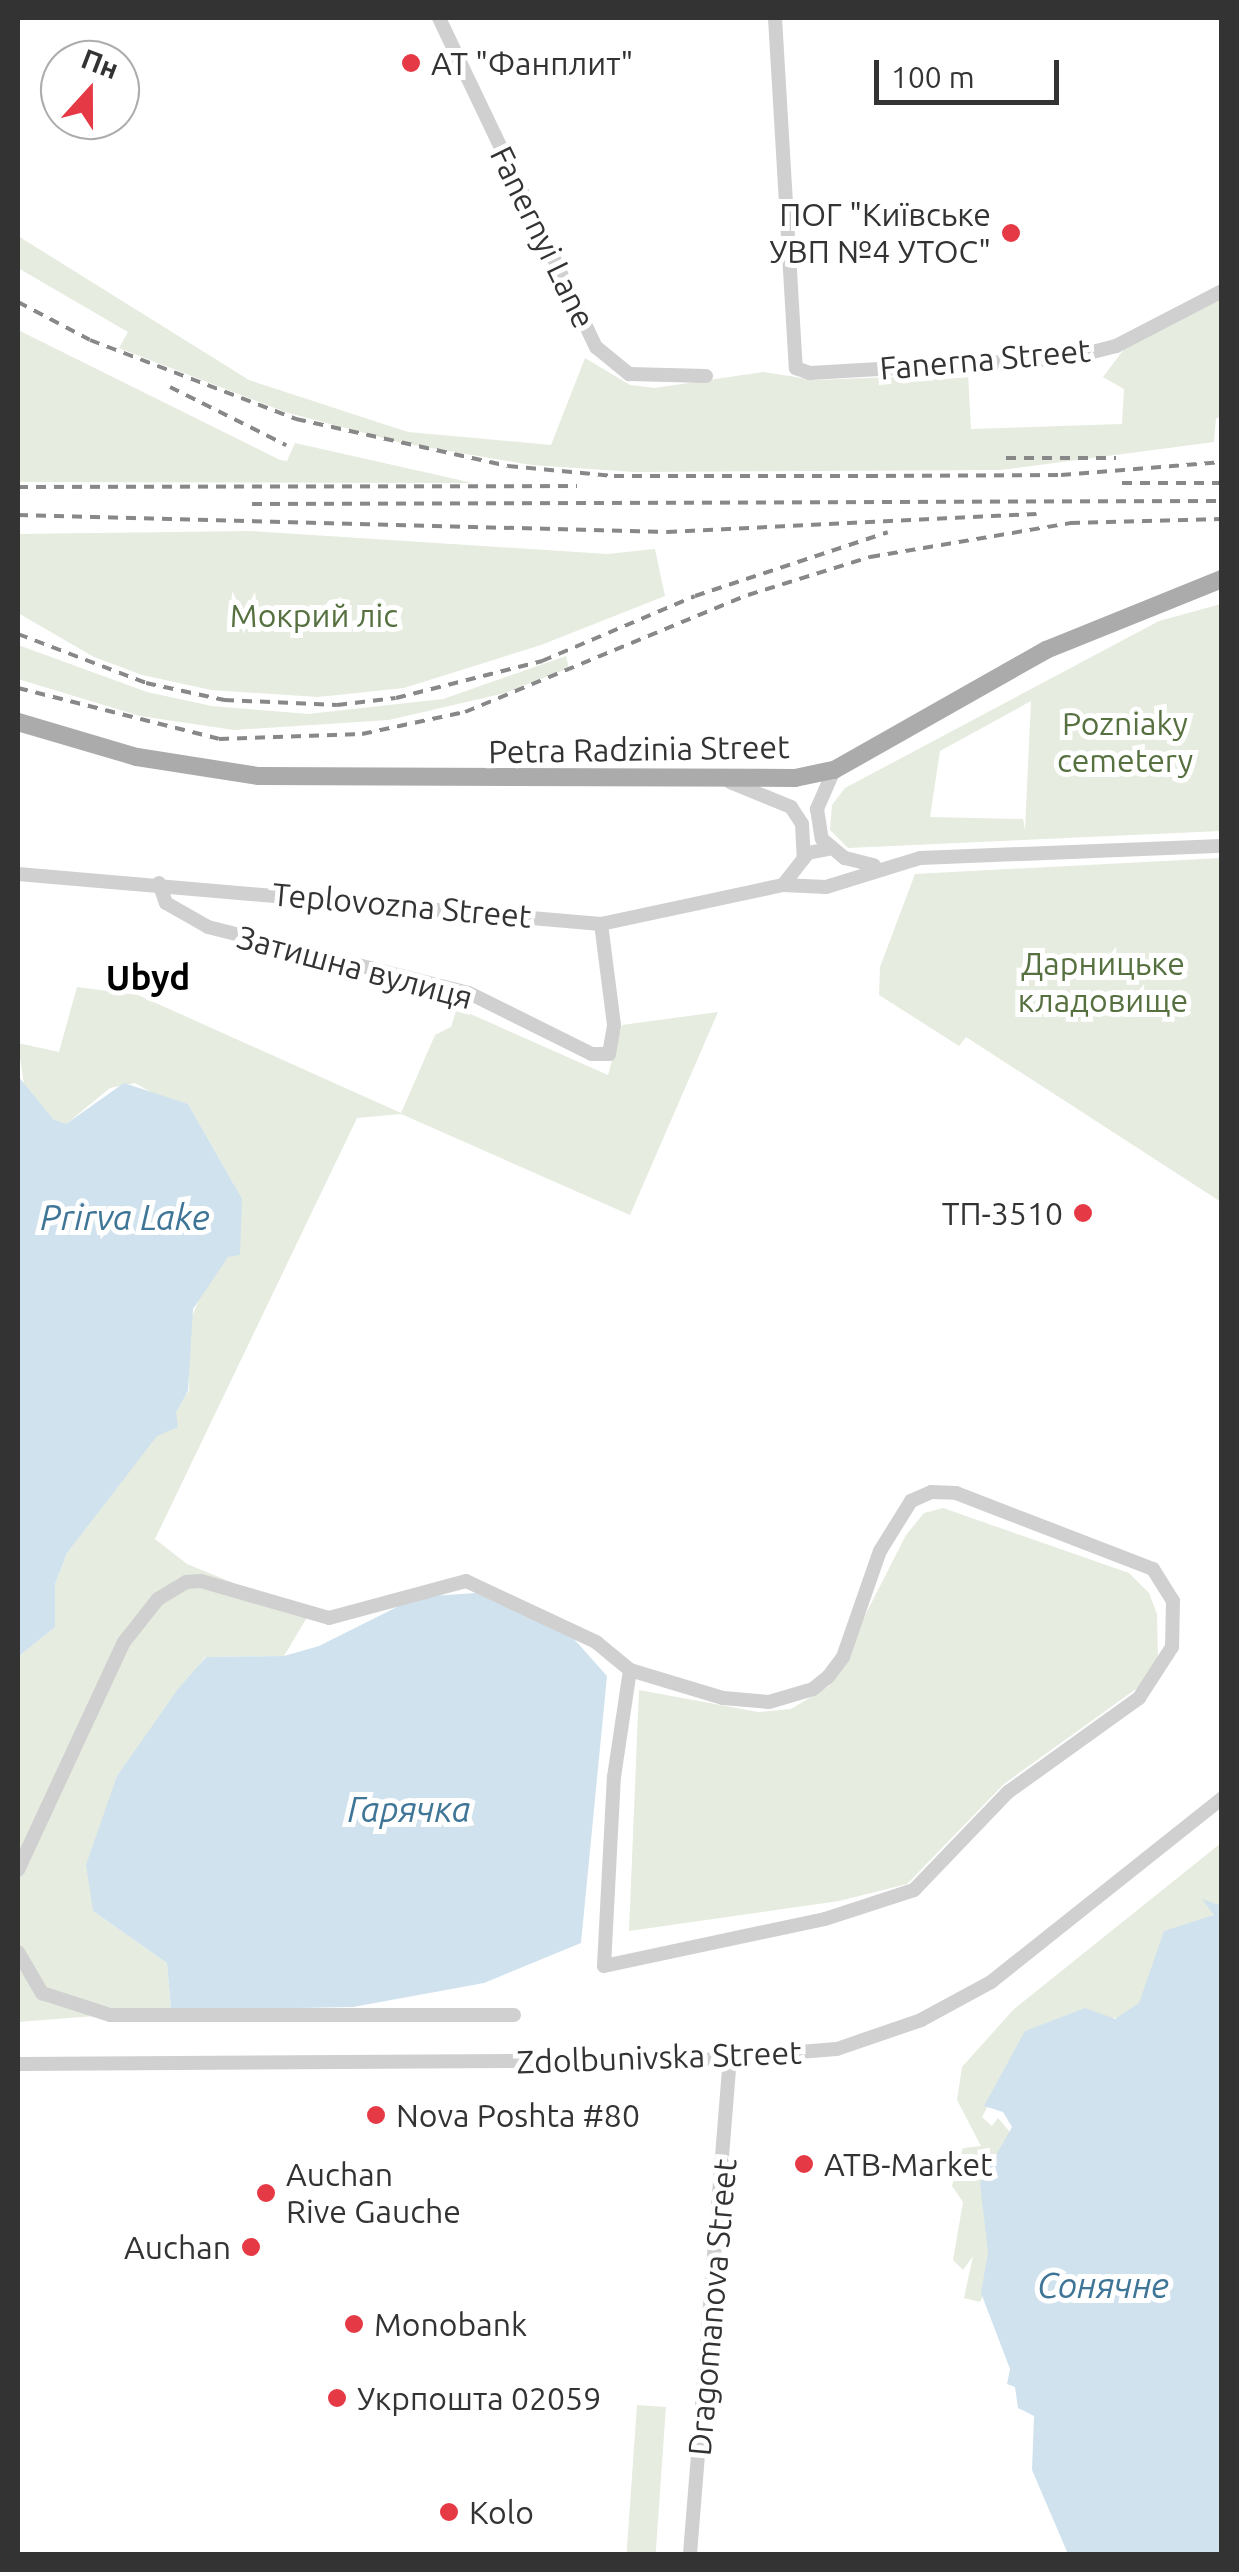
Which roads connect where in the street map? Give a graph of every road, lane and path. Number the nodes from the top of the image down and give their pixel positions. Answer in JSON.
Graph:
{"nodes":[{"id":1,"x":438,"y":18,"type":"edge"},
{"id":2,"x":774,"y":18,"type":"edge"},
{"id":3,"x":1222,"y":291,"type":"edge"},
{"id":4,"x":706,"y":376,"type":"dead end"},
{"id":5,"x":1222,"y":579,"type":"edge"},
{"id":6,"x":18,"y":722,"type":"edge"},
{"id":7,"x":834,"y":770,"type":"junction"},
{"id":8,"x":729,"y":782,"type":"junction"},
{"id":9,"x":1222,"y":846,"type":"edge"},
{"id":10,"x":831,"y":850,"type":"junction"},
{"id":11,"x":803,"y":861,"type":"junction"},
{"id":12,"x":881,"y":866,"type":"junction"},
{"id":13,"x":18,"y":874,"type":"edge"},
{"id":14,"x":836,"y":882,"type":"junction"},
{"id":15,"x":158,"y":883,"type":"junction"},
{"id":16,"x":783,"y":885,"type":"junction"},
{"id":17,"x":819,"y":888,"type":"junction"},
{"id":18,"x":601,"y":924,"type":"junction"},
{"id":19,"x":630,"y":1670,"type":"junction"},
{"id":20,"x":1222,"y":1798,"type":"edge"},
{"id":21,"x":18,"y":1870,"type":"edge"},
{"id":22,"x":18,"y":1952,"type":"edge"},
{"id":23,"x":514,"y":2015,"type":"dead end"},
{"id":24,"x":730,"y":2059,"type":"junction"},
{"id":25,"x":18,"y":2064,"type":"edge"},
{"id":26,"x":690,"y":2554,"type":"edge"}],
"edges":[{"from":1,"to":4,"type":"street","name":"Fanernyi Lane"},
{"from":2,"to":3,"type":"street","name":"Fanerna Street"},
{"from":5,"to":7,"type":"main road","name":"Petra Radzinia Street"},
{"from":6,"to":8,"type":"main road","name":"Petra Radzinia Street"},
{"from":7,"to":8,"type":"main road","name":"Petra Radzinia Street"},
{"from":7,"to":10,"type":"street"},
{"from":8,"to":11,"type":"street"},
{"from":9,"to":12,"type":"street"},
{"from":10,"to":11,"type":"street"},
{"from":10,"to":12,"type":"street"},
{"from":10,"to":14,"type":"street"},
{"from":11,"to":16,"type":"street"},
{"from":11,"to":17,"type":"street"},
{"from":12,"to":14,"type":"street"},
{"from":13,"to":15,"type":"street","name":"Teplovozna Street"},
{"from":14,"to":17,"type":"street"},
{"from":15,"to":18,"type":"street","name":"Teplovozna Street"},
{"from":15,"to":18,"type":"street","name":"Затишна вулиця"},
{"from":16,"to":17,"type":"street","name":"Teplovozna Street"},
{"from":16,"to":18,"type":"street","name":"Teplovozna Street"},
{"from":19,"to":19,"type":"street"},
{"from":19,"to":21,"type":"street"},
{"from":20,"to":24,"type":"street","name":"Zdolbunivska Street"},
{"from":22,"to":23,"type":"street"},
{"from":24,"to":25,"type":"street","name":"Zdolbunivska Street"},
{"from":24,"to":26,"type":"street","name":"Dragomanova Street"}]}
